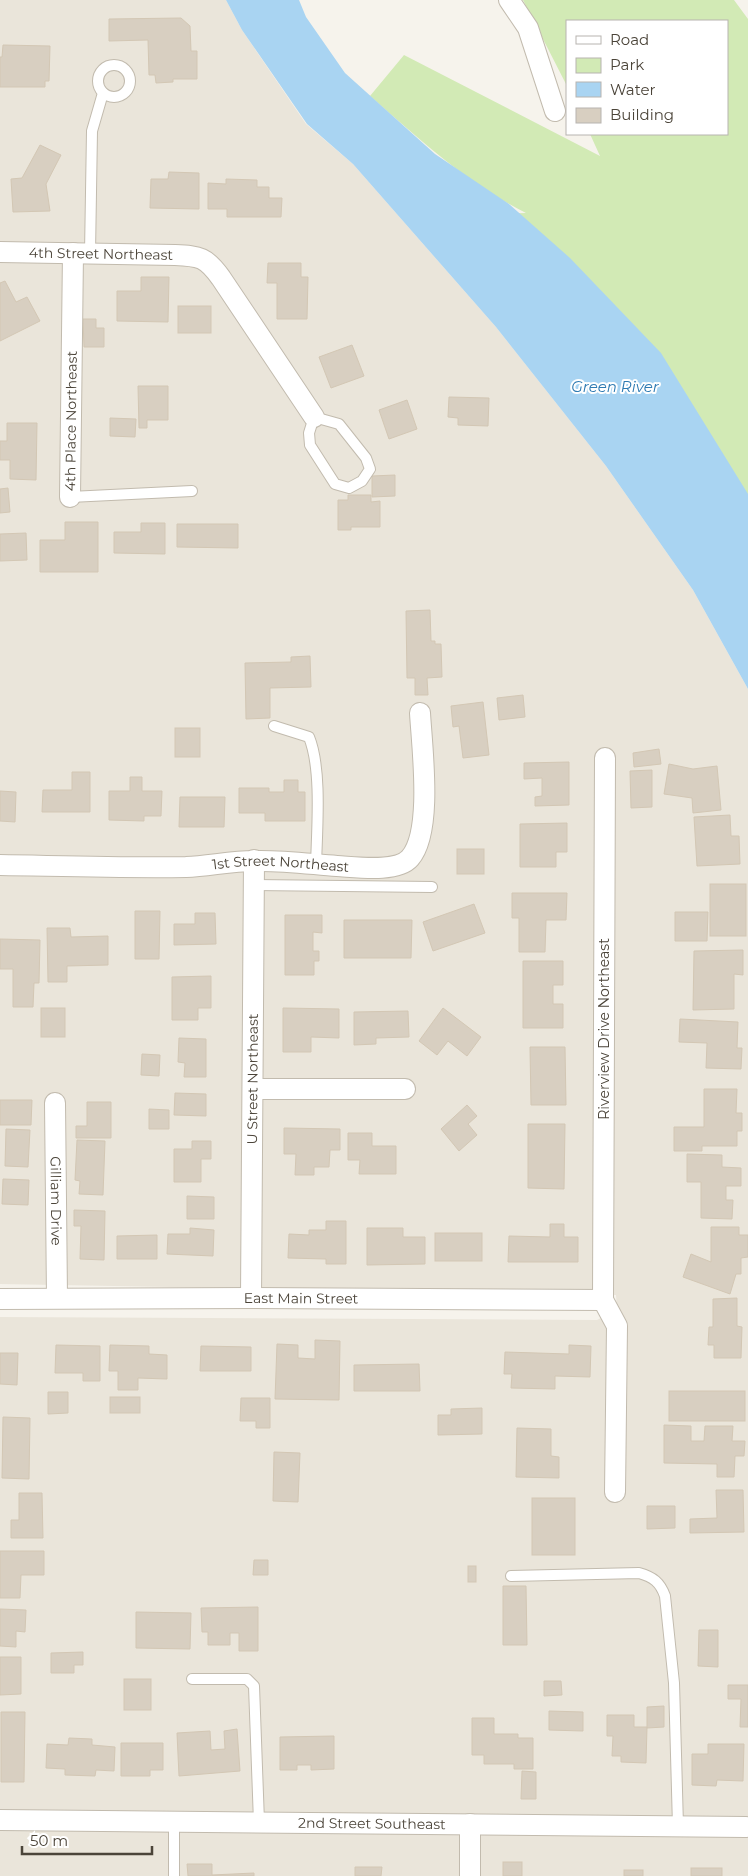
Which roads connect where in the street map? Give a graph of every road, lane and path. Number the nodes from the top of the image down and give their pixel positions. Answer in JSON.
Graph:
{"nodes":[{"id":1,"x":510,"y":0,"type":"edge"},
{"id":2,"x":103,"y":93,"type":"dead end"},
{"id":3,"x":555,"y":111,"type":"dead end"},
{"id":4,"x":0,"y":252,"type":"edge"},
{"id":5,"x":81,"y":253,"type":"junction"},
{"id":6,"x":314,"y":417,"type":"junction"},
{"id":7,"x":192,"y":490,"type":"dead end"},
{"id":8,"x":70,"y":498,"type":"joint"},
{"id":9,"x":420,"y":713,"type":"dead end"},
{"id":10,"x":274,"y":726,"type":"dead end"},
{"id":11,"x":605,"y":758,"type":"dead end"},
{"id":12,"x":254,"y":860,"type":"junction"},
{"id":13,"x":316,"y":864,"type":"junction"},
{"id":14,"x":0,"y":865,"type":"edge"},
{"id":15,"x":254,"y":885,"type":"junction"},
{"id":16,"x":432,"y":887,"type":"dead end"},
{"id":17,"x":253,"y":1089,"type":"junction"},
{"id":18,"x":405,"y":1089,"type":"dead end"},
{"id":19,"x":55,"y":1103,"type":"dead end"},
{"id":20,"x":57,"y":1298,"type":"junction"},
{"id":21,"x":251,"y":1298,"type":"junction"},
{"id":22,"x":0,"y":1299,"type":"edge"},
{"id":23,"x":603,"y":1300,"type":"junction"},
{"id":24,"x":615,"y":1492,"type":"dead end"},
{"id":25,"x":511,"y":1576,"type":"dead end"},
{"id":26,"x":192,"y":1679,"type":"dead end"},
{"id":27,"x":0,"y":1820,"type":"edge"},
{"id":28,"x":174,"y":1822,"type":"junction"},
{"id":29,"x":259,"y":1822,"type":"junction"},
{"id":30,"x":470,"y":1824,"type":"junction"},
{"id":31,"x":678,"y":1826,"type":"junction"},
{"id":32,"x":746,"y":1827,"type":"dead end"},
{"id":33,"x":174,"y":1876,"type":"edge"},
{"id":34,"x":470,"y":1876,"type":"edge"}],
"edges":[{"from":1,"to":3,"type":"street"},
{"from":2,"to":5,"type":"lane"},
{"from":4,"to":5,"type":"street","name":"4th Street Northeast"},
{"from":5,"to":6,"type":"street","name":"4th Street Northeast"},
{"from":5,"to":8,"type":"street","name":"4th Place Northeast"},
{"from":6,"to":6,"type":"lane"},
{"from":7,"to":8,"type":"lane","name":"4th Place Northeast"},
{"from":9,"to":13,"type":"street","name":"1st Street Northeast"},
{"from":10,"to":13,"type":"lane"},
{"from":11,"to":23,"type":"street","name":"Riverview Drive Northeast"},
{"from":12,"to":13,"type":"street","name":"1st Street Northeast"},
{"from":12,"to":14,"type":"street","name":"1st Street Northeast"},
{"from":12,"to":15,"type":"street","name":"U Street Northeast"},
{"from":15,"to":16,"type":"lane"},
{"from":15,"to":17,"type":"street","name":"U Street Northeast"},
{"from":17,"to":18,"type":"street"},
{"from":17,"to":21,"type":"street","name":"U Street Northeast"},
{"from":19,"to":20,"type":"street","name":"Gilliam Drive"},
{"from":20,"to":21,"type":"street","name":"East Main Street"},
{"from":20,"to":22,"type":"street","name":"East Main Street"},
{"from":21,"to":23,"type":"street","name":"East Main Street"},
{"from":23,"to":24,"type":"street"},
{"from":25,"to":31,"type":"lane"},
{"from":26,"to":29,"type":"lane"},
{"from":27,"to":28,"type":"street","name":"2nd Street Southeast"},
{"from":28,"to":29,"type":"street","name":"2nd Street Southeast"},
{"from":28,"to":33,"type":"lane"},
{"from":29,"to":30,"type":"street","name":"2nd Street Southeast"},
{"from":30,"to":31,"type":"street","name":"2nd Street Southeast"},
{"from":30,"to":34,"type":"street"},
{"from":31,"to":32,"type":"street","name":"2nd Street Southeast"}]}
